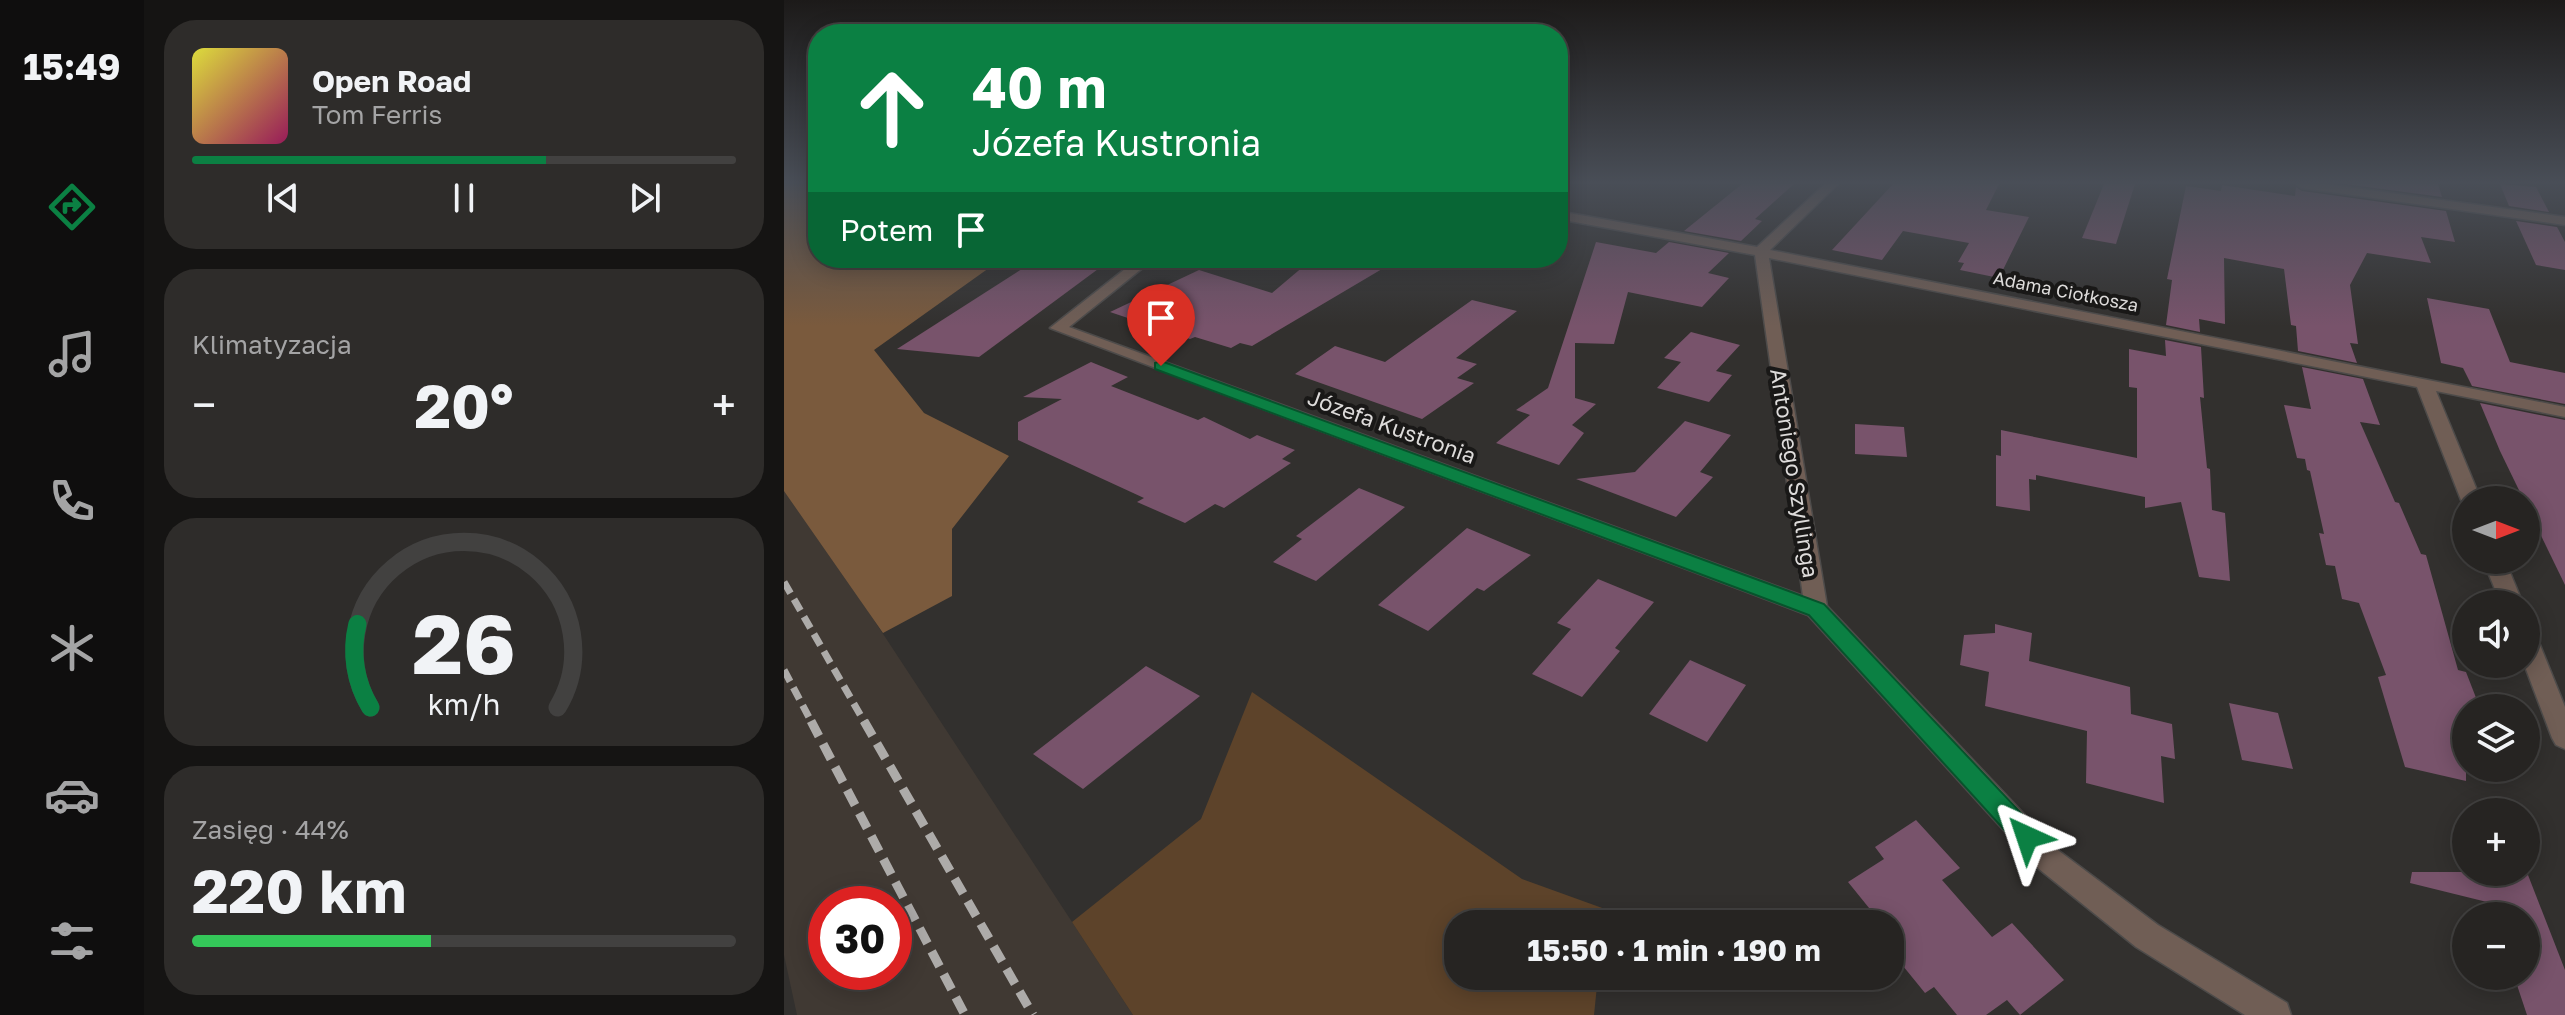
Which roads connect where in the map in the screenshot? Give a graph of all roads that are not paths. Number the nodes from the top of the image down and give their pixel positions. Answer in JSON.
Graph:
{"nodes":[{"id":1,"x":1650,"y":231,"type":"edge"},
{"id":2,"x":1782,"y":231,"type":"edge"},
{"id":3,"x":1761,"y":251,"type":"junction"},
{"id":4,"x":1135,"y":268,"type":"edge"},
{"id":5,"x":2424,"y":383,"type":"junction"},
{"id":6,"x":2565,"y":412,"type":"edge"},
{"id":7,"x":2465,"y":486,"type":"edge"},
{"id":8,"x":1816,"y":609,"type":"junction"},
{"id":9,"x":2540,"y":675,"type":"edge"},
{"id":10,"x":2565,"y":738,"type":"edge"},
{"id":11,"x":2275,"y":1015,"type":"edge"}],
"edges":[{"from":1,"to":3,"type":"street","name":"Adama Ciołkosza"},
{"from":2,"to":3,"type":"street"},
{"from":3,"to":5,"type":"street","name":"Adama Ciołkosza"},
{"from":3,"to":8,"type":"street","name":"Antoniego Szyllinga"},
{"from":4,"to":8,"type":"street","name":"Józefa Kustronia"},
{"from":5,"to":6,"type":"street","name":"Adama Ciołkosza"},
{"from":5,"to":7,"type":"street"},
{"from":8,"to":11,"type":"street","name":"Antoniego Szyllinga"},
{"from":9,"to":10,"type":"street"}]}
